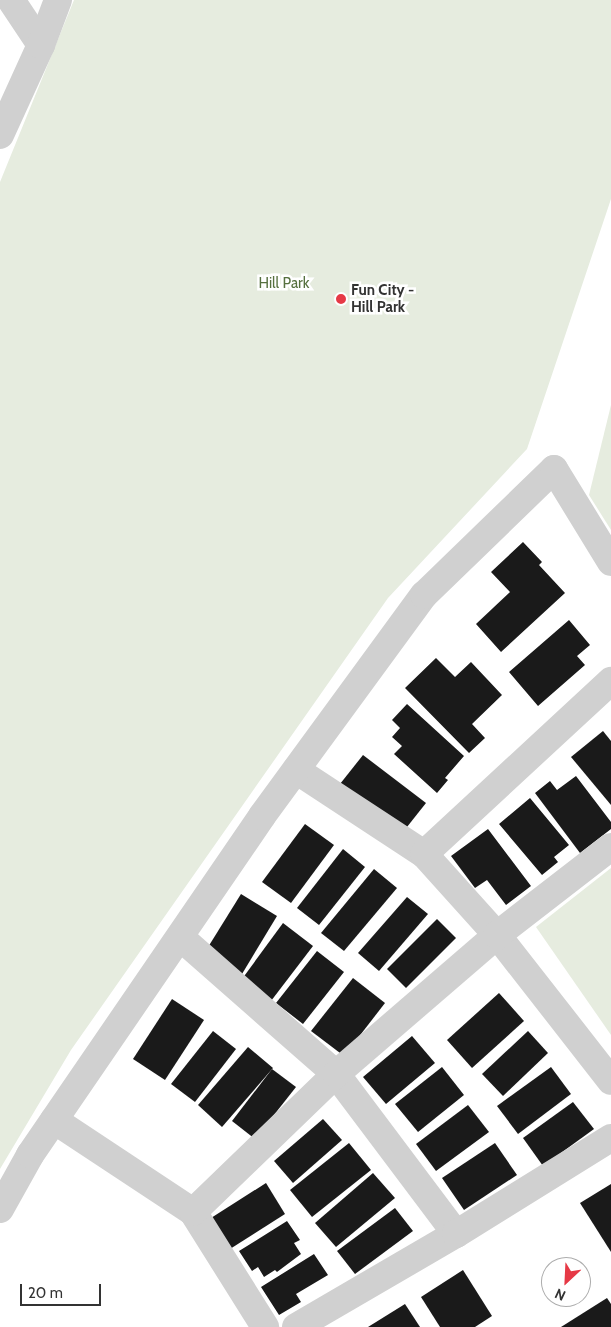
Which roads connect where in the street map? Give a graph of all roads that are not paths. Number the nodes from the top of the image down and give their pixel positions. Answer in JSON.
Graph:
{"nodes":[{"id":1,"x":11,"y":0,"type":"edge"},
{"id":2,"x":58,"y":0,"type":"edge"},
{"id":3,"x":41,"y":45,"type":"junction"},
{"id":4,"x":0,"y":135,"type":"edge"},
{"id":5,"x":611,"y":562,"type":"edge"},
{"id":6,"x":611,"y":681,"type":"edge"},
{"id":7,"x":296,"y":770,"type":"junction"},
{"id":8,"x":611,"y":847,"type":"edge"},
{"id":9,"x":424,"y":854,"type":"junction"},
{"id":10,"x":497,"y":935,"type":"junction"},
{"id":11,"x":180,"y":937,"type":"junction"},
{"id":12,"x":336,"y":1074,"type":"junction"},
{"id":13,"x":611,"y":1081,"type":"edge"},
{"id":14,"x":54,"y":1120,"type":"junction"},
{"id":15,"x":611,"y":1138,"type":"edge"},
{"id":16,"x":0,"y":1209,"type":"edge"},
{"id":17,"x":193,"y":1212,"type":"junction"},
{"id":18,"x":456,"y":1234,"type":"junction"},
{"id":19,"x":265,"y":1327,"type":"edge"},
{"id":20,"x":296,"y":1327,"type":"edge"}],
"edges":[{"from":1,"to":3,"type":"street"},
{"from":2,"to":3,"type":"street"},
{"from":3,"to":4,"type":"street"},
{"from":5,"to":7,"type":"street"},
{"from":6,"to":9,"type":"street"},
{"from":7,"to":9,"type":"street"},
{"from":7,"to":11,"type":"street"},
{"from":8,"to":10,"type":"street"},
{"from":9,"to":10,"type":"street"},
{"from":10,"to":12,"type":"street"},
{"from":10,"to":13,"type":"street"},
{"from":11,"to":12,"type":"street"},
{"from":11,"to":14,"type":"street"},
{"from":12,"to":17,"type":"street"},
{"from":12,"to":18,"type":"street"},
{"from":14,"to":16,"type":"street"},
{"from":14,"to":17,"type":"street"},
{"from":15,"to":18,"type":"street"},
{"from":17,"to":19,"type":"street"},
{"from":18,"to":20,"type":"street"}]}
